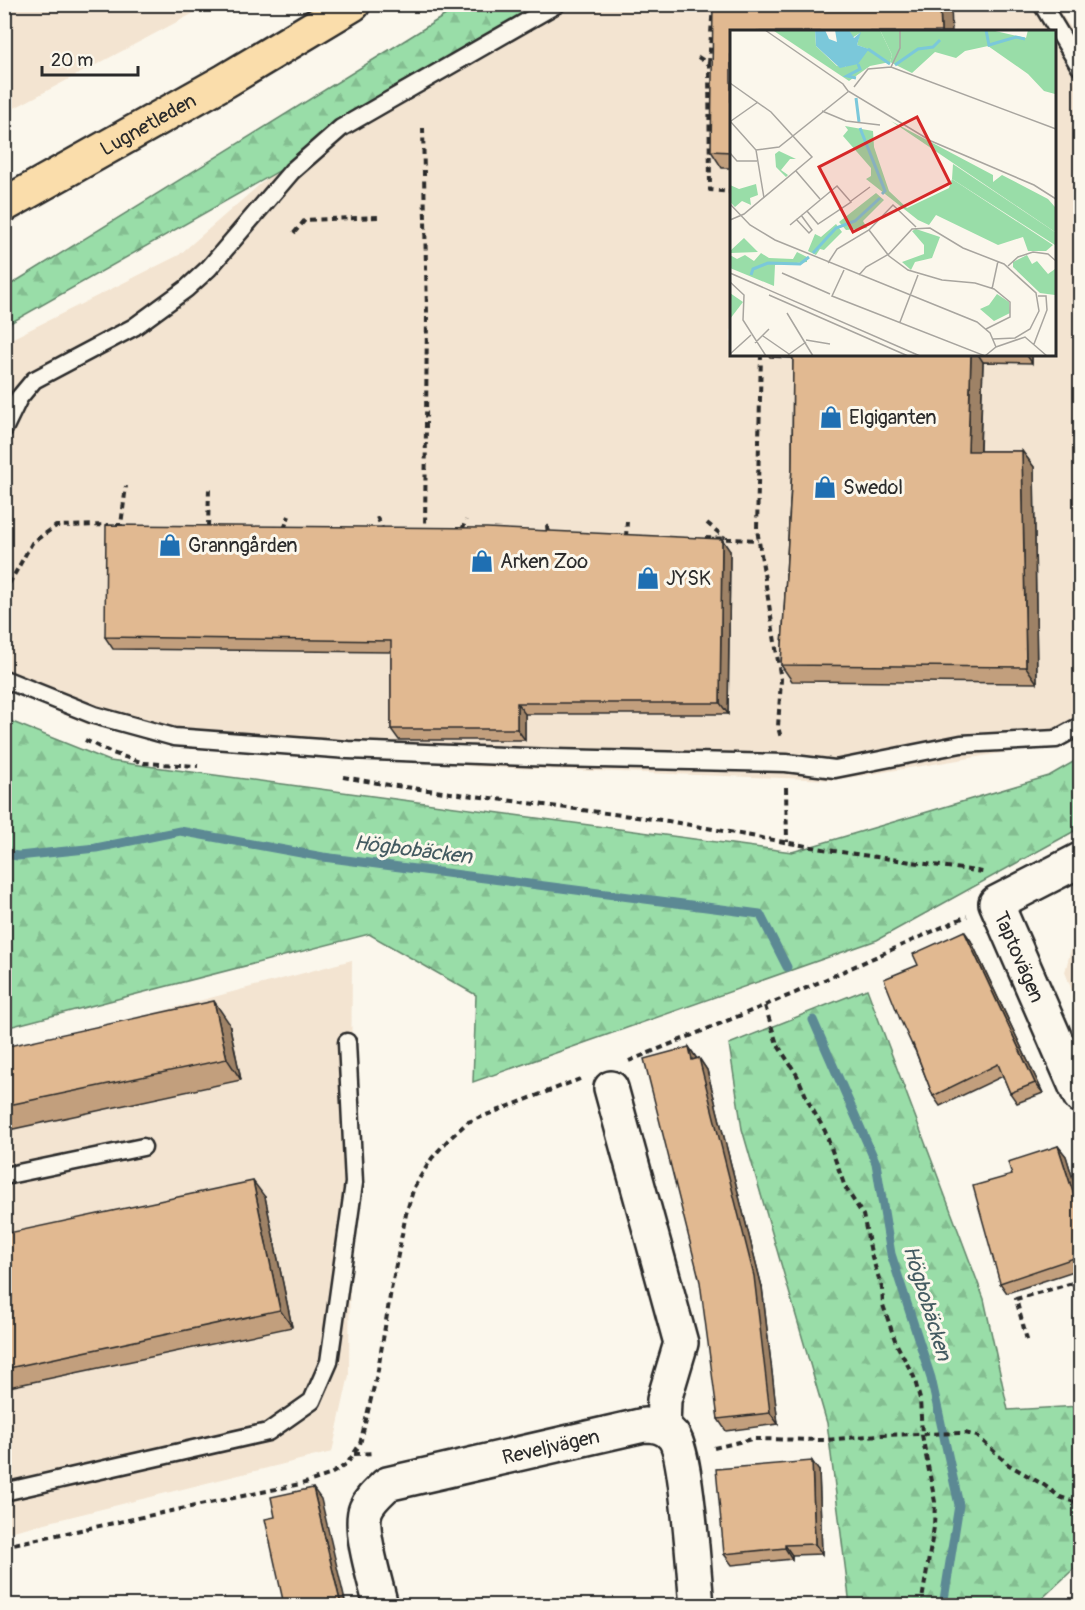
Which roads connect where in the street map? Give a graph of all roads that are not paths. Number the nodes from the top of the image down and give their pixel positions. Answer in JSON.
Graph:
{"nodes":[{"id":1,"x":352,"y":4,"type":"edge"},
{"id":2,"x":557,"y":4,"type":"edge"},
{"id":3,"x":1042,"y":4,"type":"edge"},
{"id":4,"x":1080,"y":67,"type":"edge"},
{"id":5,"x":4,"y":205,"type":"edge"},
{"id":6,"x":4,"y":429,"type":"edge"},
{"id":7,"x":4,"y":679,"type":"edge"},
{"id":8,"x":1080,"y":726,"type":"edge"},
{"id":9,"x":1080,"y":860,"type":"edge"},
{"id":10,"x":347,"y":1042,"type":"dead end"},
{"id":11,"x":606,"y":1076,"type":"road end"},
{"id":12,"x":1080,"y":1096,"type":"edge"},
{"id":13,"x":143,"y":1147,"type":"dead end"},
{"id":14,"x":4,"y":1176,"type":"edge"},
{"id":15,"x":663,"y":1427,"type":"junction"},
{"id":16,"x":4,"y":1492,"type":"edge"},
{"id":17,"x":381,"y":1605,"type":"edge"},
{"id":18,"x":697,"y":1605,"type":"edge"}],
"edges":[{"from":1,"to":5,"type":"highway","name":"Lugnetleden"},
{"from":2,"to":6,"type":"lane"},
{"from":3,"to":4,"type":"lane"},
{"from":7,"to":8,"type":"lane"},
{"from":9,"to":12,"type":"street","name":"Taptovägen"},
{"from":10,"to":16,"type":"lane"},
{"from":11,"to":15,"type":"street"},
{"from":13,"to":14,"type":"lane"},
{"from":15,"to":17,"type":"street","name":"Reveljvägen"},
{"from":15,"to":18,"type":"street"}]}
